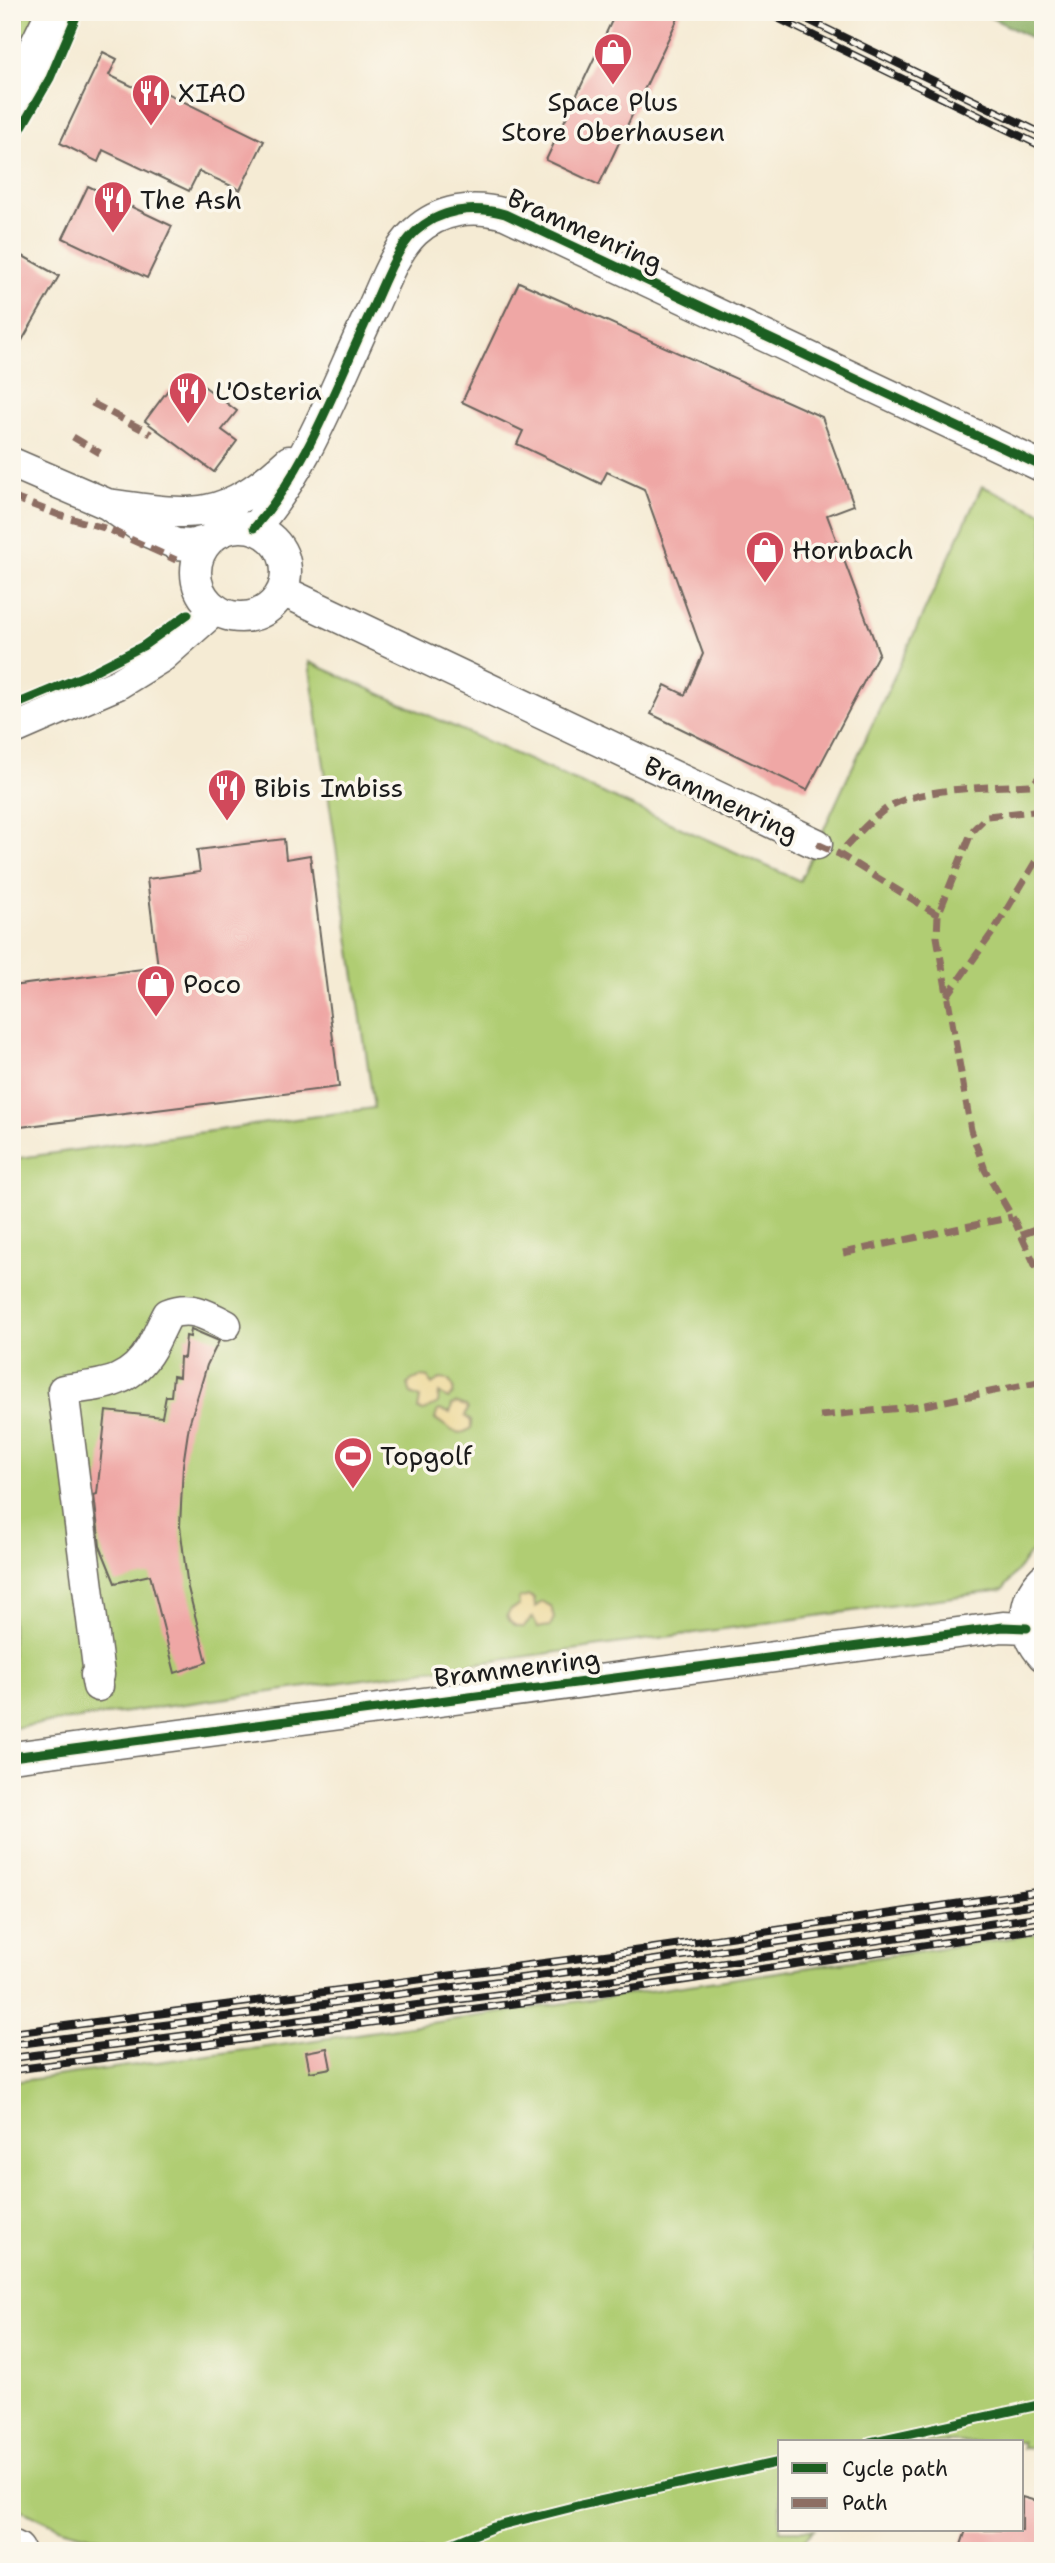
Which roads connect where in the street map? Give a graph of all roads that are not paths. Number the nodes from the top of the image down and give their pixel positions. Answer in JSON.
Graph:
{"nodes":[{"id":1,"x":55,"y":12,"type":"edge"},
{"id":2,"x":12,"y":101,"type":"edge"},
{"id":3,"x":310,"y":442,"type":"junction"},
{"id":4,"x":12,"y":463,"type":"edge"},
{"id":5,"x":1043,"y":467,"type":"edge"},
{"id":6,"x":107,"y":504,"type":"junction"},
{"id":7,"x":254,"y":528,"type":"junction"},
{"id":8,"x":209,"y":540,"type":"junction"},
{"id":9,"x":281,"y":548,"type":"junction"},
{"id":10,"x":283,"y":591,"type":"junction"},
{"id":11,"x":216,"y":609,"type":"junction"},
{"id":12,"x":12,"y":730,"type":"edge"},
{"id":13,"x":817,"y":844,"type":"dead end"},
{"id":14,"x":226,"y":1325,"type":"dead end"},
{"id":15,"x":1043,"y":1579,"type":"edge"},
{"id":16,"x":1027,"y":1628,"type":"junction"},
{"id":17,"x":1043,"y":1656,"type":"edge"},
{"id":18,"x":97,"y":1686,"type":"dead end"},
{"id":19,"x":12,"y":1757,"type":"edge"}],
"edges":[{"from":1,"to":2,"type":"main road"},
{"from":3,"to":5,"type":"street","name":"Brammenring"},
{"from":3,"to":6,"type":"street","name":"Brammenring"},
{"from":3,"to":7,"type":"street","name":"Brammenring"},
{"from":3,"to":9,"type":"street","name":"Brammenring"},
{"from":4,"to":6,"type":"street","name":"Brammenring"},
{"from":6,"to":8,"type":"street","name":"Brammenring"},
{"from":7,"to":8,"type":"street","name":"Brammenring"},
{"from":7,"to":9,"type":"street"},
{"from":8,"to":11,"type":"street"},
{"from":9,"to":10,"type":"street","name":"Brammenring"},
{"from":10,"to":11,"type":"street"},
{"from":10,"to":13,"type":"street","name":"Brammenring"},
{"from":11,"to":12,"type":"street"},
{"from":14,"to":18,"type":"street"},
{"from":15,"to":16,"type":"street"},
{"from":16,"to":17,"type":"street"},
{"from":16,"to":19,"type":"street","name":"Brammenring"}]}
